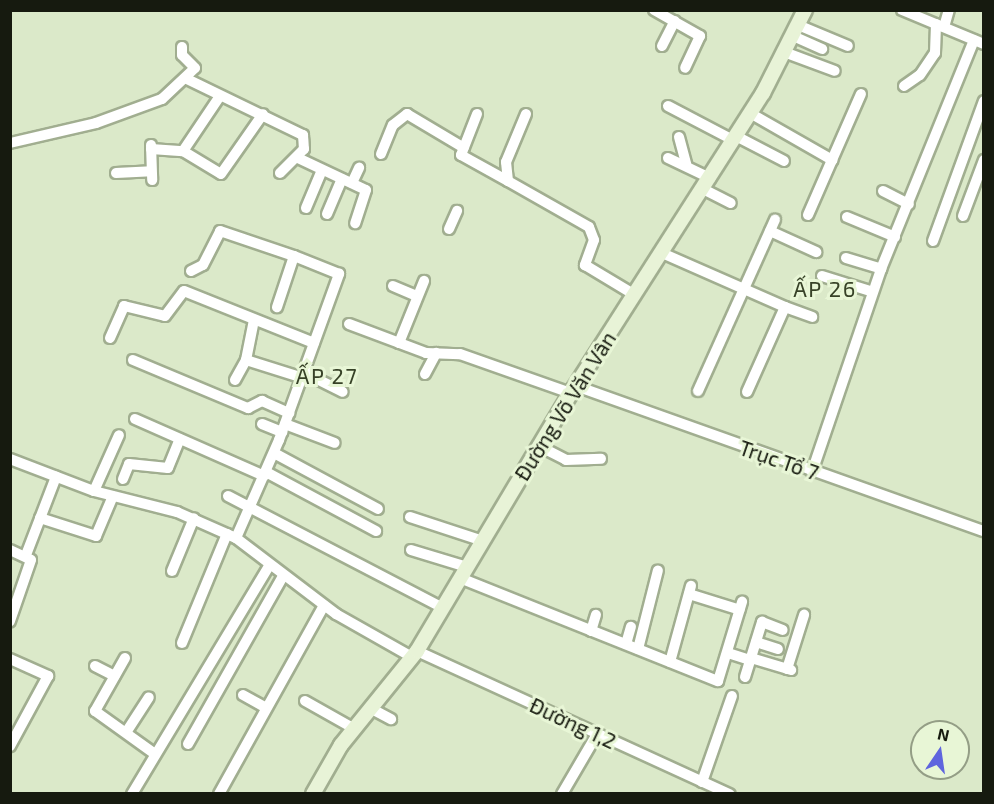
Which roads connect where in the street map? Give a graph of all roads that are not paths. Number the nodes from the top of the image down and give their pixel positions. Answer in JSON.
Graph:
{"nodes":[{"id":1,"x":654,"y":10,"type":"edge"},
{"id":2,"x":805,"y":10,"type":"edge"},
{"id":3,"x":902,"y":10,"type":"edge"},
{"id":4,"x":949,"y":10,"type":"edge"},
{"id":5,"x":675,"y":21,"type":"junction"},
{"id":6,"x":940,"y":26,"type":"junction"},
{"id":7,"x":795,"y":30,"type":"junction"},
{"id":8,"x":979,"y":42,"type":"edge"},
{"id":9,"x":662,"y":46,"type":"dead end"},
{"id":10,"x":848,"y":46,"type":"dead end"},
{"id":11,"x":182,"y":47,"type":"dead end"},
{"id":12,"x":822,"y":49,"type":"dead end"},
{"id":13,"x":784,"y":51,"type":"junction"},
{"id":14,"x":685,"y":68,"type":"dead end"},
{"id":15,"x":835,"y":70,"type":"dead end"},
{"id":16,"x":187,"y":79,"type":"junction"},
{"id":17,"x":904,"y":86,"type":"dead end"},
{"id":18,"x":861,"y":94,"type":"dead end"},
{"id":19,"x":220,"y":96,"type":"junction"},
{"id":20,"x":984,"y":101,"type":"edge"},
{"id":21,"x":668,"y":105,"type":"dead end"},
{"id":22,"x":750,"y":113,"type":"junction"},
{"id":23,"x":263,"y":114,"type":"junction"},
{"id":24,"x":477,"y":114,"type":"dead end"},
{"id":25,"x":526,"y":114,"type":"dead end"},
{"id":26,"x":679,"y":137,"type":"dead end"},
{"id":27,"x":735,"y":138,"type":"junction"},
{"id":28,"x":10,"y":143,"type":"edge"},
{"id":29,"x":465,"y":148,"type":"junction"},
{"id":30,"x":183,"y":151,"type":"junction"},
{"id":31,"x":381,"y":154,"type":"dead end"},
{"id":32,"x":298,"y":158,"type":"junction"},
{"id":33,"x":668,"y":158,"type":"dead end"},
{"id":34,"x":832,"y":160,"type":"junction"},
{"id":35,"x":984,"y":160,"type":"edge"},
{"id":36,"x":784,"y":161,"type":"dead end"},
{"id":37,"x":686,"y":164,"type":"junction"},
{"id":38,"x":359,"y":168,"type":"dead end"},
{"id":39,"x":322,"y":170,"type":"junction"},
{"id":40,"x":117,"y":173,"type":"dead end"},
{"id":41,"x":280,"y":173,"type":"dead end"},
{"id":42,"x":981,"y":174,"type":"edge"},
{"id":43,"x":347,"y":181,"type":"junction"},
{"id":44,"x":508,"y":181,"type":"junction"},
{"id":45,"x":707,"y":184,"type":"junction"},
{"id":46,"x":883,"y":191,"type":"dead end"},
{"id":47,"x":731,"y":203,"type":"dead end"},
{"id":48,"x":909,"y":204,"type":"junction"},
{"id":49,"x":306,"y":208,"type":"dead end"},
{"id":50,"x":457,"y":211,"type":"dead end"},
{"id":51,"x":327,"y":214,"type":"dead end"},
{"id":52,"x":808,"y":215,"type":"dead end"},
{"id":53,"x":963,"y":216,"type":"dead end"},
{"id":54,"x":847,"y":218,"type":"dead end"},
{"id":55,"x":775,"y":219,"type":"dead end"},
{"id":56,"x":355,"y":223,"type":"dead end"},
{"id":57,"x":449,"y":229,"type":"dead end"},
{"id":58,"x":770,"y":231,"type":"junction"},
{"id":59,"x":895,"y":237,"type":"junction"},
{"id":60,"x":933,"y":241,"type":"dead end"},
{"id":61,"x":816,"y":252,"type":"dead end"},
{"id":62,"x":662,"y":253,"type":"junction"},
{"id":63,"x":294,"y":256,"type":"junction"},
{"id":64,"x":846,"y":258,"type":"dead end"},
{"id":65,"x":882,"y":269,"type":"junction"},
{"id":66,"x":192,"y":271,"type":"dead end"},
{"id":67,"x":822,"y":276,"type":"dead end"},
{"id":68,"x":424,"y":281,"type":"dead end"},
{"id":69,"x":393,"y":286,"type":"dead end"},
{"id":70,"x":744,"y":290,"type":"junction"},
{"id":71,"x":873,"y":292,"type":"junction"},
{"id":72,"x":635,"y":295,"type":"junction"},
{"id":73,"x":417,"y":296,"type":"junction"},
{"id":74,"x":277,"y":307,"type":"dead end"},
{"id":75,"x":785,"y":307,"type":"junction"},
{"id":76,"x":812,"y":317,"type":"dead end"},
{"id":77,"x":254,"y":320,"type":"junction"},
{"id":78,"x":349,"y":324,"type":"dead end"},
{"id":79,"x":110,"y":338,"type":"dead end"},
{"id":80,"x":314,"y":343,"type":"junction"},
{"id":81,"x":399,"y":343,"type":"junction"},
{"id":82,"x":436,"y":353,"type":"junction"},
{"id":83,"x":133,"y":360,"type":"dead end"},
{"id":84,"x":246,"y":360,"type":"junction"},
{"id":85,"x":425,"y":374,"type":"dead end"},
{"id":86,"x":304,"y":376,"type":"junction"},
{"id":87,"x":235,"y":380,"type":"dead end"},
{"id":88,"x":573,"y":389,"type":"junction"},
{"id":89,"x":698,"y":391,"type":"dead end"},
{"id":90,"x":343,"y":392,"type":"dead end"},
{"id":91,"x":747,"y":392,"type":"dead end"},
{"id":92,"x":289,"y":413,"type":"junction"},
{"id":93,"x":135,"y":419,"type":"dead end"},
{"id":94,"x":262,"y":424,"type":"dead end"},
{"id":95,"x":284,"y":428,"type":"junction"},
{"id":96,"x":119,"y":435,"type":"dead end"},
{"id":97,"x":180,"y":439,"type":"junction"},
{"id":98,"x":335,"y":443,"type":"dead end"},
{"id":99,"x":539,"y":446,"type":"junction"},
{"id":100,"x":274,"y":453,"type":"junction"},
{"id":101,"x":10,"y":459,"type":"edge"},
{"id":102,"x":601,"y":459,"type":"dead end"},
{"id":103,"x":812,"y":472,"type":"junction"},
{"id":104,"x":265,"y":474,"type":"junction"},
{"id":105,"x":56,"y":477,"type":"junction"},
{"id":106,"x":123,"y":479,"type":"dead end"},
{"id":107,"x":94,"y":492,"type":"junction"},
{"id":108,"x":113,"y":496,"type":"junction"},
{"id":109,"x":228,"y":496,"type":"dead end"},
{"id":110,"x":251,"y":506,"type":"junction"},
{"id":111,"x":378,"y":509,"type":"dead end"},
{"id":112,"x":410,"y":517,"type":"dead end"},
{"id":113,"x":40,"y":518,"type":"junction"},
{"id":114,"x":194,"y":518,"type":"junction"},
{"id":115,"x":376,"y":531,"type":"dead end"},
{"id":116,"x":984,"y":531,"type":"edge"},
{"id":117,"x":231,"y":536,"type":"junction"},
{"id":118,"x":483,"y":541,"type":"junction"},
{"id":119,"x":10,"y":550,"type":"edge"},
{"id":120,"x":411,"y":550,"type":"dead end"},
{"id":121,"x":26,"y":555,"type":"junction"},
{"id":122,"x":269,"y":566,"type":"junction"},
{"id":123,"x":658,"y":570,"type":"dead end"},
{"id":124,"x":172,"y":571,"type":"dead end"},
{"id":125,"x":464,"y":572,"type":"junction"},
{"id":126,"x":283,"y":576,"type":"junction"},
{"id":127,"x":324,"y":605,"type":"junction"},
{"id":128,"x":441,"y":607,"type":"junction"},
{"id":129,"x":596,"y":615,"type":"dead end"},
{"id":130,"x":804,"y":615,"type":"dead end"},
{"id":131,"x":10,"y":621,"type":"edge"},
{"id":132,"x":631,"y":627,"type":"dead end"},
{"id":133,"x":783,"y":630,"type":"dead end"},
{"id":134,"x":591,"y":631,"type":"junction"},
{"id":135,"x":756,"y":642,"type":"junction"},
{"id":136,"x":182,"y":644,"type":"dead end"},
{"id":137,"x":626,"y":644,"type":"junction"},
{"id":138,"x":638,"y":649,"type":"junction"},
{"id":139,"x":778,"y":649,"type":"dead end"},
{"id":140,"x":728,"y":653,"type":"junction"},
{"id":141,"x":415,"y":654,"type":"junction"},
{"id":142,"x":125,"y":658,"type":"dead end"},
{"id":143,"x":10,"y":659,"type":"edge"},
{"id":144,"x":751,"y":659,"type":"junction"},
{"id":145,"x":670,"y":662,"type":"junction"},
{"id":146,"x":95,"y":666,"type":"dead end"},
{"id":147,"x":115,"y":676,"type":"junction"},
{"id":148,"x":745,"y":677,"type":"dead end"},
{"id":149,"x":243,"y":695,"type":"dead end"},
{"id":150,"x":732,"y":696,"type":"dead end"},
{"id":151,"x":149,"y":697,"type":"dead end"},
{"id":152,"x":305,"y":701,"type":"dead end"},
{"id":153,"x":265,"y":707,"type":"junction"},
{"id":154,"x":370,"y":708,"type":"junction"},
{"id":155,"x":391,"y":719,"type":"dead end"},
{"id":156,"x":353,"y":728,"type":"junction"},
{"id":157,"x":127,"y":731,"type":"junction"},
{"id":158,"x":597,"y":734,"type":"junction"},
{"id":159,"x":188,"y":744,"type":"dead end"},
{"id":160,"x":10,"y":746,"type":"edge"},
{"id":161,"x":155,"y":754,"type":"junction"},
{"id":162,"x":702,"y":782,"type":"junction"},
{"id":163,"x":132,"y":794,"type":"edge"},
{"id":164,"x":219,"y":794,"type":"edge"},
{"id":165,"x":313,"y":794,"type":"edge"},
{"id":166,"x":561,"y":794,"type":"edge"},
{"id":167,"x":730,"y":794,"type":"edge"}],
"edges":[{"from":1,"to":5,"type":"street"},
{"from":2,"to":7,"type":"street","name":"Đường Võ Văn Vân"},
{"from":3,"to":6,"type":"street"},
{"from":4,"to":6,"type":"street"},
{"from":5,"to":9,"type":"street"},
{"from":5,"to":14,"type":"street"},
{"from":6,"to":8,"type":"street"},
{"from":6,"to":17,"type":"street"},
{"from":7,"to":10,"type":"street"},
{"from":7,"to":12,"type":"street"},
{"from":7,"to":13,"type":"street","name":"Đường Võ Văn Vân"},
{"from":8,"to":48,"type":"street"},
{"from":11,"to":16,"type":"street"},
{"from":13,"to":15,"type":"street"},
{"from":13,"to":22,"type":"street","name":"Đường Võ Văn Vân"},
{"from":16,"to":19,"type":"street"},
{"from":16,"to":28,"type":"street"},
{"from":18,"to":34,"type":"street"},
{"from":19,"to":23,"type":"street"},
{"from":19,"to":30,"type":"street"},
{"from":20,"to":60,"type":"street"},
{"from":21,"to":27,"type":"street"},
{"from":22,"to":27,"type":"street","name":"Đường Võ Văn Vân"},
{"from":22,"to":34,"type":"street"},
{"from":23,"to":30,"type":"street"},
{"from":23,"to":32,"type":"street"},
{"from":24,"to":29,"type":"street"},
{"from":25,"to":44,"type":"street"},
{"from":26,"to":37,"type":"street"},
{"from":27,"to":36,"type":"street"},
{"from":27,"to":45,"type":"street","name":"Đường Võ Văn Vân"},
{"from":29,"to":31,"type":"street"},
{"from":29,"to":44,"type":"street"},
{"from":30,"to":40,"type":"street"},
{"from":32,"to":39,"type":"street"},
{"from":32,"to":41,"type":"street"},
{"from":33,"to":37,"type":"street"},
{"from":34,"to":52,"type":"street"},
{"from":35,"to":42,"type":"street"},
{"from":37,"to":45,"type":"street"},
{"from":38,"to":43,"type":"street"},
{"from":39,"to":43,"type":"street"},
{"from":39,"to":49,"type":"street"},
{"from":42,"to":53,"type":"street"},
{"from":43,"to":51,"type":"street"},
{"from":43,"to":56,"type":"street"},
{"from":44,"to":72,"type":"street"},
{"from":45,"to":47,"type":"street"},
{"from":45,"to":62,"type":"street","name":"Đường Võ Văn Vân"},
{"from":46,"to":48,"type":"street"},
{"from":48,"to":59,"type":"street"},
{"from":50,"to":57,"type":"street"},
{"from":54,"to":59,"type":"street"},
{"from":55,"to":58,"type":"street"},
{"from":58,"to":61,"type":"street"},
{"from":58,"to":70,"type":"street"},
{"from":59,"to":65,"type":"street"},
{"from":62,"to":70,"type":"street"},
{"from":62,"to":72,"type":"street","name":"Đường Võ Văn Vân"},
{"from":63,"to":66,"type":"street"},
{"from":63,"to":74,"type":"street"},
{"from":63,"to":80,"type":"street"},
{"from":64,"to":65,"type":"street"},
{"from":65,"to":71,"type":"street"},
{"from":67,"to":71,"type":"street"},
{"from":68,"to":73,"type":"street"},
{"from":69,"to":73,"type":"street"},
{"from":70,"to":75,"type":"street"},
{"from":70,"to":89,"type":"street"},
{"from":71,"to":103,"type":"street"},
{"from":72,"to":88,"type":"street","name":"Đường Võ Văn Vân"},
{"from":73,"to":81,"type":"street"},
{"from":75,"to":76,"type":"street"},
{"from":75,"to":91,"type":"street"},
{"from":77,"to":79,"type":"street"},
{"from":77,"to":80,"type":"street"},
{"from":77,"to":84,"type":"street"},
{"from":78,"to":81,"type":"street","name":"Trục Tổ 7"},
{"from":80,"to":86,"type":"street"},
{"from":81,"to":82,"type":"street","name":"Trục Tổ 7"},
{"from":82,"to":85,"type":"street"},
{"from":82,"to":88,"type":"street","name":"Trục Tổ 7"},
{"from":83,"to":92,"type":"street"},
{"from":84,"to":86,"type":"street"},
{"from":84,"to":87,"type":"street"},
{"from":86,"to":90,"type":"street"},
{"from":86,"to":92,"type":"street"},
{"from":88,"to":99,"type":"street","name":"Đường Võ Văn Vân"},
{"from":88,"to":103,"type":"street","name":"Trục Tổ 7"},
{"from":92,"to":95,"type":"street"},
{"from":93,"to":97,"type":"street"},
{"from":94,"to":95,"type":"street"},
{"from":95,"to":98,"type":"street"},
{"from":95,"to":100,"type":"street"},
{"from":96,"to":107,"type":"street"},
{"from":97,"to":104,"type":"street"},
{"from":97,"to":106,"type":"street"},
{"from":99,"to":102,"type":"street"},
{"from":99,"to":118,"type":"street","name":"Đường Võ Văn Vân"},
{"from":100,"to":104,"type":"street"},
{"from":100,"to":111,"type":"street"},
{"from":101,"to":105,"type":"street","name":"Đường 1,2"},
{"from":103,"to":116,"type":"street","name":"Trục Tổ 7"},
{"from":104,"to":110,"type":"street"},
{"from":104,"to":115,"type":"street"},
{"from":105,"to":107,"type":"street","name":"Đường 1,2"},
{"from":105,"to":113,"type":"street"},
{"from":107,"to":108,"type":"street","name":"Đường 1,2"},
{"from":108,"to":113,"type":"street"},
{"from":108,"to":114,"type":"street","name":"Đường 1,2"},
{"from":109,"to":110,"type":"street"},
{"from":110,"to":117,"type":"street"},
{"from":110,"to":128,"type":"street"},
{"from":112,"to":118,"type":"street"},
{"from":113,"to":121,"type":"street"},
{"from":114,"to":117,"type":"street","name":"Đường 1,2"},
{"from":114,"to":124,"type":"street"},
{"from":117,"to":122,"type":"street","name":"Đường 1,2"},
{"from":117,"to":136,"type":"street"},
{"from":118,"to":125,"type":"street","name":"Đường Võ Văn Vân"},
{"from":119,"to":121,"type":"street"},
{"from":120,"to":125,"type":"street"},
{"from":121,"to":131,"type":"street"},
{"from":122,"to":126,"type":"street","name":"Đường 1,2"},
{"from":122,"to":161,"type":"street"},
{"from":123,"to":138,"type":"street"},
{"from":125,"to":128,"type":"street","name":"Đường Võ Văn Vân"},
{"from":125,"to":134,"type":"street"},
{"from":126,"to":127,"type":"street","name":"Đường 1,2"},
{"from":126,"to":159,"type":"street"},
{"from":127,"to":141,"type":"street","name":"Đường 1,2"},
{"from":127,"to":153,"type":"street"},
{"from":128,"to":141,"type":"street","name":"Đường Võ Văn Vân"},
{"from":129,"to":134,"type":"street"},
{"from":130,"to":144,"type":"street"},
{"from":132,"to":137,"type":"street"},
{"from":133,"to":135,"type":"street"},
{"from":134,"to":137,"type":"street"},
{"from":135,"to":139,"type":"street"},
{"from":135,"to":144,"type":"street"},
{"from":137,"to":138,"type":"street"},
{"from":138,"to":145,"type":"street"},
{"from":140,"to":144,"type":"street"},
{"from":140,"to":145,"type":"street"},
{"from":140,"to":145,"type":"street"},
{"from":141,"to":154,"type":"street","name":"Đường Võ Văn Vân"},
{"from":141,"to":158,"type":"street","name":"Đường 1,2"},
{"from":142,"to":147,"type":"street"},
{"from":143,"to":160,"type":"street"},
{"from":144,"to":148,"type":"street"},
{"from":146,"to":147,"type":"street"},
{"from":147,"to":157,"type":"street"},
{"from":149,"to":153,"type":"street"},
{"from":150,"to":162,"type":"street"},
{"from":151,"to":157,"type":"street"},
{"from":152,"to":156,"type":"street"},
{"from":153,"to":164,"type":"street"},
{"from":154,"to":155,"type":"street"},
{"from":154,"to":156,"type":"street","name":"Đường Võ Văn Vân"},
{"from":156,"to":165,"type":"street","name":"Đường Võ Văn Vân"},
{"from":157,"to":161,"type":"street"},
{"from":158,"to":162,"type":"street","name":"Đường 1,2"},
{"from":158,"to":166,"type":"street"},
{"from":161,"to":163,"type":"street"},
{"from":162,"to":167,"type":"street","name":"Đường 1,2"}]}
